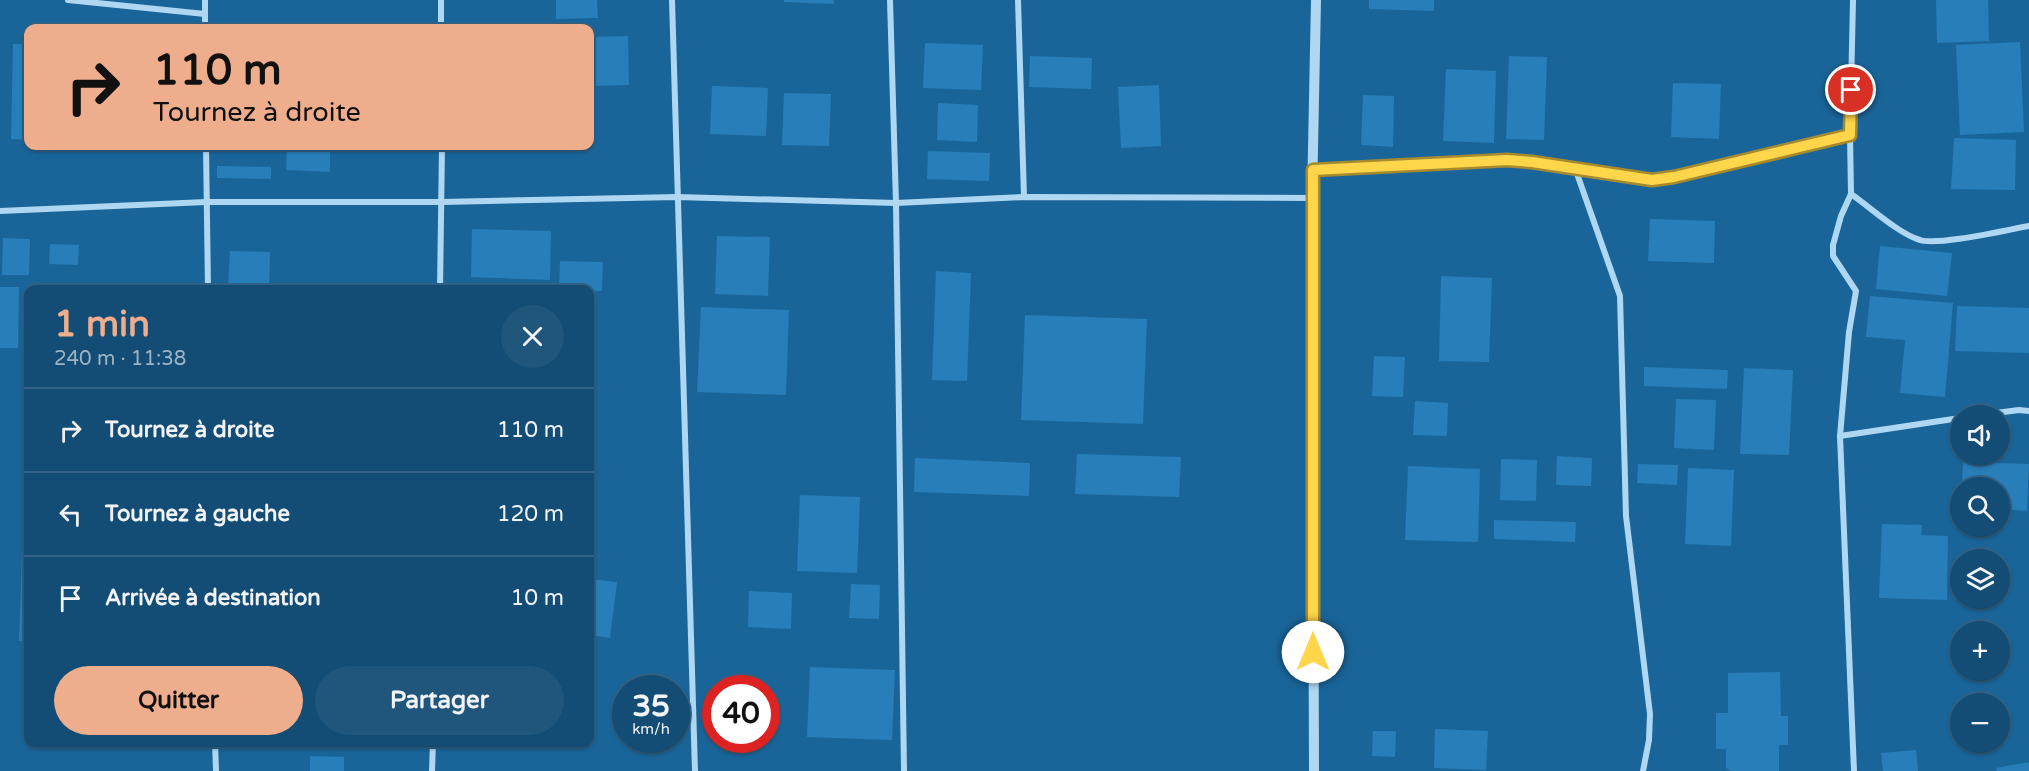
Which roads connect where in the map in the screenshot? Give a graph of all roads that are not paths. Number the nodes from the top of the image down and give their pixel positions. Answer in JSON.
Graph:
{"nodes":[{"id":1,"x":68,"y":0,"type":"edge"},
{"id":2,"x":205,"y":0,"type":"edge"},
{"id":3,"x":441,"y":0,"type":"edge"},
{"id":4,"x":672,"y":0,"type":"edge"},
{"id":5,"x":890,"y":0,"type":"edge"},
{"id":6,"x":1018,"y":0,"type":"edge"},
{"id":7,"x":1316,"y":0,"type":"edge"},
{"id":8,"x":1853,"y":0,"type":"edge"},
{"id":9,"x":205,"y":14,"type":"junction"},
{"id":10,"x":205,"y":24,"type":"edge"},
{"id":11,"x":441,"y":24,"type":"edge"},
{"id":12,"x":1850,"y":135,"type":"junction"},
{"id":13,"x":206,"y":150,"type":"edge"},
{"id":14,"x":442,"y":150,"type":"edge"},
{"id":15,"x":1575,"y":168,"type":"junction"},
{"id":16,"x":1313,"y":170,"type":"junction"},
{"id":17,"x":1851,"y":194,"type":"junction"},
{"id":18,"x":677,"y":197,"type":"junction"},
{"id":19,"x":1024,"y":197,"type":"junction"},
{"id":20,"x":1312,"y":198,"type":"junction"},
{"id":21,"x":206,"y":202,"type":"junction"},
{"id":22,"x":442,"y":202,"type":"junction"},
{"id":23,"x":896,"y":203,"type":"junction"},
{"id":24,"x":0,"y":211,"type":"edge"},
{"id":25,"x":2029,"y":226,"type":"edge"},
{"id":26,"x":208,"y":285,"type":"edge"},
{"id":27,"x":440,"y":285,"type":"edge"},
{"id":28,"x":2010,"y":411,"type":"edge"},
{"id":29,"x":2029,"y":411,"type":"edge"},
{"id":30,"x":1950,"y":419,"type":"edge"},
{"id":31,"x":1840,"y":436,"type":"junction"},
{"id":32,"x":215,"y":747,"type":"edge"},
{"id":33,"x":433,"y":747,"type":"edge"},
{"id":34,"x":216,"y":771,"type":"edge"},
{"id":35,"x":432,"y":771,"type":"edge"},
{"id":36,"x":695,"y":771,"type":"edge"},
{"id":37,"x":904,"y":771,"type":"edge"},
{"id":38,"x":1314,"y":771,"type":"edge"},
{"id":39,"x":1643,"y":771,"type":"edge"},
{"id":40,"x":1854,"y":771,"type":"edge"}],
"edges":[{"from":1,"to":9,"type":"street"},
{"from":2,"to":9,"type":"street"},
{"from":3,"to":11,"type":"street"},
{"from":4,"to":18,"type":"street"},
{"from":5,"to":23,"type":"street"},
{"from":6,"to":19,"type":"street"},
{"from":7,"to":16,"type":"street"},
{"from":8,"to":12,"type":"street"},
{"from":9,"to":10,"type":"street"},
{"from":12,"to":15,"type":"street"},
{"from":12,"to":17,"type":"street"},
{"from":13,"to":21,"type":"street"},
{"from":14,"to":22,"type":"street"},
{"from":15,"to":16,"type":"street"},
{"from":15,"to":39,"type":"street"},
{"from":16,"to":20,"type":"street"},
{"from":17,"to":25,"type":"street"},
{"from":17,"to":31,"type":"street"},
{"from":18,"to":22,"type":"street"},
{"from":18,"to":23,"type":"street"},
{"from":18,"to":36,"type":"street"},
{"from":19,"to":20,"type":"street"},
{"from":19,"to":23,"type":"street"},
{"from":20,"to":38,"type":"street"},
{"from":21,"to":22,"type":"street"},
{"from":21,"to":24,"type":"street"},
{"from":21,"to":26,"type":"street"},
{"from":22,"to":27,"type":"street"},
{"from":23,"to":37,"type":"street"},
{"from":28,"to":29,"type":"street"},
{"from":30,"to":31,"type":"street"},
{"from":31,"to":40,"type":"street"},
{"from":32,"to":34,"type":"street"},
{"from":33,"to":35,"type":"street"}]}
